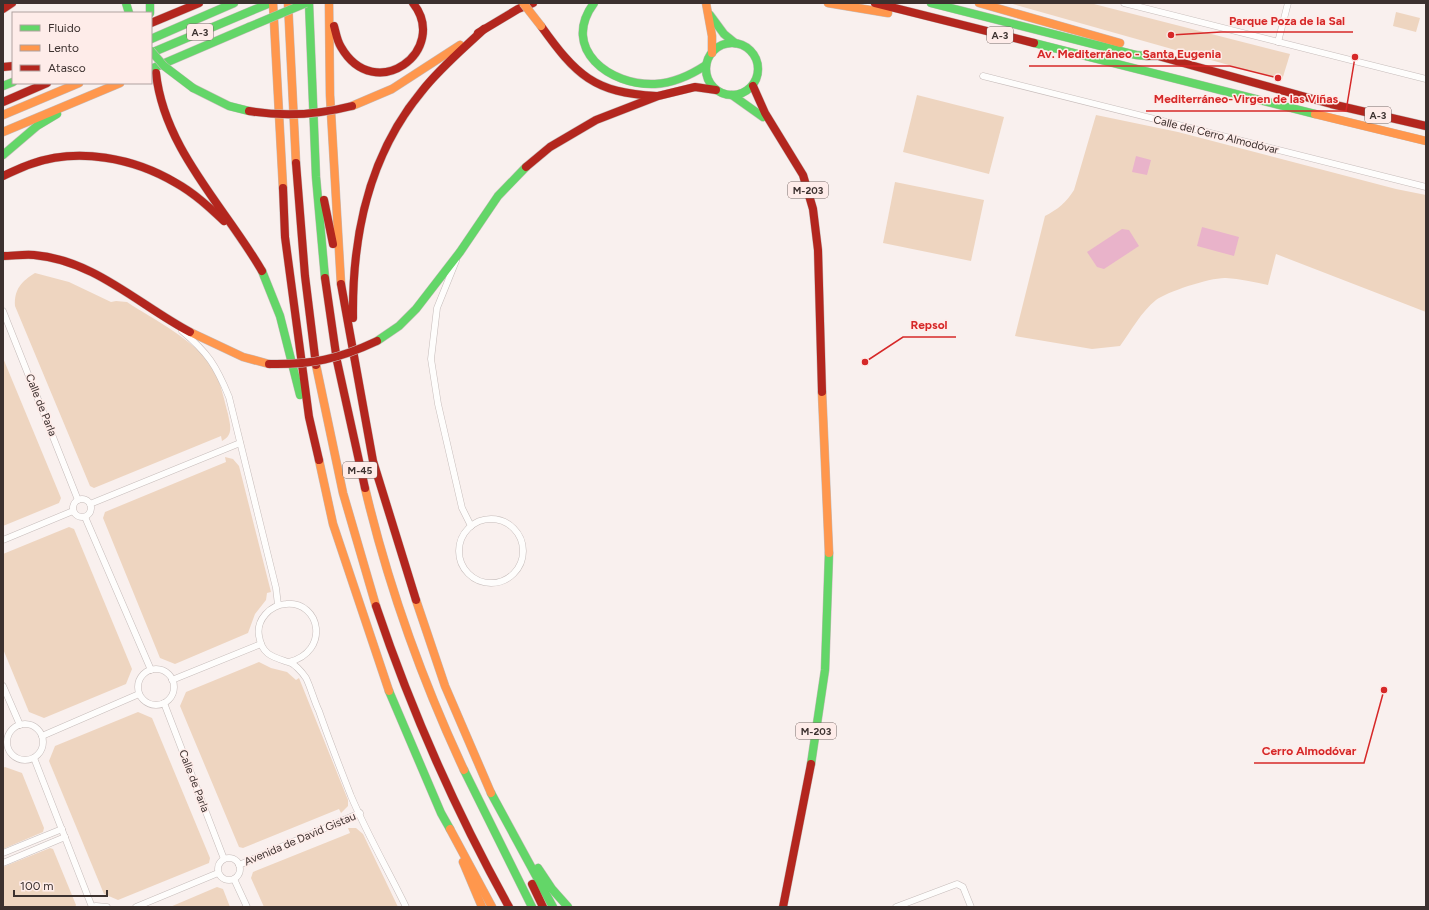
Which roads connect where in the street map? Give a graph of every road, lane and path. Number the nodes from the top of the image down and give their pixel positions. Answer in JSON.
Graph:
{"nodes":[{"id":1,"x":12,"y":3,"type":"edge"},
{"id":2,"x":199,"y":3,"type":"edge"},
{"id":3,"x":234,"y":3,"type":"edge"},
{"id":4,"x":271,"y":3,"type":"edge"},
{"id":5,"x":288,"y":3,"type":"edge"},
{"id":6,"x":308,"y":3,"type":"edge"},
{"id":7,"x":330,"y":3,"type":"edge"},
{"id":8,"x":413,"y":3,"type":"edge"},
{"id":9,"x":523,"y":3,"type":"edge"},
{"id":10,"x":533,"y":3,"type":"edge"},
{"id":11,"x":594,"y":3,"type":"edge"},
{"id":12,"x":706,"y":3,"type":"edge"},
{"id":13,"x":828,"y":3,"type":"edge"},
{"id":14,"x":875,"y":3,"type":"edge"},
{"id":15,"x":931,"y":3,"type":"edge"},
{"id":16,"x":979,"y":3,"type":"edge"},
{"id":17,"x":1124,"y":3,"type":"edge"},
{"id":18,"x":1288,"y":3,"type":"edge"},
{"id":19,"x":1139,"y":5,"type":"edge"},
{"id":20,"x":3,"y":9,"type":"edge"},
{"id":21,"x":708,"y":12,"type":"junction"},
{"id":22,"x":922,"y":15,"type":"junction"},
{"id":23,"x":152,"y":23,"type":"edge"},
{"id":24,"x":484,"y":29,"type":"junction"},
{"id":25,"x":152,"y":38,"type":"edge"},
{"id":26,"x":1278,"y":42,"type":"junction"},
{"id":27,"x":735,"y":43,"type":"junction"},
{"id":28,"x":152,"y":52,"type":"edge"},
{"id":29,"x":152,"y":53,"type":"edge"},
{"id":30,"x":712,"y":53,"type":"junction"},
{"id":31,"x":1158,"y":56,"type":"junction"},
{"id":32,"x":706,"y":66,"type":"junction"},
{"id":33,"x":153,"y":71,"type":"edge"},
{"id":34,"x":983,"y":76,"type":"dead end"},
{"id":35,"x":1426,"y":79,"type":"edge"},
{"id":36,"x":45,"y":84,"type":"edge"},
{"id":37,"x":77,"y":84,"type":"edge"},
{"id":38,"x":118,"y":84,"type":"edge"},
{"id":39,"x":753,"y":86,"type":"junction"},
{"id":40,"x":290,"y":90,"type":"junction"},
{"id":41,"x":716,"y":90,"type":"junction"},
{"id":42,"x":312,"y":93,"type":"junction"},
{"id":43,"x":732,"y":95,"type":"junction"},
{"id":44,"x":658,"y":96,"type":"junction"},
{"id":45,"x":83,"y":99,"type":"junction"},
{"id":46,"x":3,"y":102,"type":"edge"},
{"id":47,"x":3,"y":115,"type":"edge"},
{"id":48,"x":770,"y":124,"type":"junction"},
{"id":49,"x":1426,"y":126,"type":"edge"},
{"id":50,"x":3,"y":132,"type":"edge"},
{"id":51,"x":1426,"y":141,"type":"edge"},
{"id":52,"x":3,"y":155,"type":"edge"},
{"id":53,"x":3,"y":176,"type":"edge"},
{"id":54,"x":1426,"y":187,"type":"edge"},
{"id":55,"x":285,"y":237,"type":"junction"},
{"id":56,"x":241,"y":239,"type":"junction"},
{"id":57,"x":460,"y":252,"type":"junction"},
{"id":58,"x":3,"y":256,"type":"edge"},
{"id":59,"x":341,"y":284,"type":"junction"},
{"id":60,"x":3,"y":311,"type":"edge"},
{"id":61,"x":174,"y":323,"type":"junction"},
{"id":62,"x":354,"y":364,"type":"junction"},
{"id":63,"x":309,"y":417,"type":"junction"},
{"id":64,"x":240,"y":443,"type":"junction"},
{"id":65,"x":78,"y":500,"type":"junction"},
{"id":66,"x":90,"y":504,"type":"junction"},
{"id":67,"x":73,"y":511,"type":"junction"},
{"id":68,"x":85,"y":516,"type":"junction"},
{"id":69,"x":471,"y":526,"type":"junction"},
{"id":70,"x":3,"y":540,"type":"edge"},
{"id":71,"x":278,"y":605,"type":"junction"},
{"id":72,"x":261,"y":644,"type":"junction"},
{"id":73,"x":289,"y":662,"type":"junction"},
{"id":74,"x":151,"y":670,"type":"junction"},
{"id":75,"x":172,"y":680,"type":"junction"},
{"id":76,"x":3,"y":686,"type":"edge"},
{"id":77,"x":139,"y":694,"type":"junction"},
{"id":78,"x":164,"y":703,"type":"junction"},
{"id":79,"x":20,"y":725,"type":"junction"},
{"id":80,"x":42,"y":736,"type":"junction"},
{"id":81,"x":470,"y":745,"type":"junction"},
{"id":82,"x":5,"y":751,"type":"edge"},
{"id":83,"x":34,"y":758,"type":"junction"},
{"id":84,"x":360,"y":813,"type":"junction"},
{"id":85,"x":441,"y":813,"type":"junction"},
{"id":86,"x":506,"y":822,"type":"junction"},
{"id":87,"x":62,"y":829,"type":"junction"},
{"id":88,"x":65,"y":837,"type":"junction"},
{"id":89,"x":3,"y":854,"type":"edge"},
{"id":90,"x":224,"y":858,"type":"junction"},
{"id":91,"x":3,"y":863,"type":"edge"},
{"id":92,"x":239,"y":865,"type":"junction"},
{"id":93,"x":218,"y":873,"type":"junction"},
{"id":94,"x":234,"y":879,"type":"junction"},
{"id":95,"x":92,"y":907,"type":"edge"},
{"id":96,"x":107,"y":907,"type":"edge"},
{"id":97,"x":136,"y":907,"type":"edge"},
{"id":98,"x":247,"y":907,"type":"edge"},
{"id":99,"x":406,"y":907,"type":"edge"},
{"id":100,"x":482,"y":907,"type":"edge"},
{"id":101,"x":492,"y":907,"type":"edge"},
{"id":102,"x":509,"y":907,"type":"edge"},
{"id":103,"x":532,"y":907,"type":"edge"},
{"id":104,"x":542,"y":907,"type":"edge"},
{"id":105,"x":552,"y":907,"type":"edge"},
{"id":106,"x":568,"y":907,"type":"edge"},
{"id":107,"x":783,"y":907,"type":"edge"},
{"id":108,"x":896,"y":907,"type":"edge"},
{"id":109,"x":971,"y":907,"type":"edge"}],
"edges":[{"from":1,"to":20,"type":"main road"},
{"from":2,"to":23,"type":"main road"},
{"from":3,"to":25,"type":"main road","number":"A-3"},
{"from":4,"to":28,"type":"main road","number":"A-3"},
{"from":4,"to":55,"type":"main road"},
{"from":5,"to":40,"type":"main road","number":"M-45"},
{"from":6,"to":33,"type":"main road","bridge":true},
{"from":6,"to":42,"type":"main road","number":"M-45"},
{"from":7,"to":8,"type":"main road"},
{"from":7,"to":59,"type":"main road"},
{"from":9,"to":44,"type":"main road","bridge":true},
{"from":10,"to":24,"type":"main road"},
{"from":11,"to":32,"type":"main road"},
{"from":12,"to":21,"type":"main road"},
{"from":13,"to":22,"type":"main road"},
{"from":14,"to":22,"type":"main road","number":"A-3"},
{"from":15,"to":31,"type":"main road","number":"A-3"},
{"from":16,"to":31,"type":"main road"},
{"from":17,"to":19,"type":"street"},
{"from":18,"to":26,"type":"street"},
{"from":19,"to":26,"type":"street"},
{"from":21,"to":27,"type":"main road"},
{"from":21,"to":30,"type":"main road"},
{"from":22,"to":51,"type":"main road","number":"A-3"},
{"from":24,"to":29,"type":"main road","bridge":true},
{"from":24,"to":62,"type":"main road"},
{"from":26,"to":35,"type":"street"},
{"from":27,"to":30,"type":"main road"},
{"from":27,"to":39,"type":"main road"},
{"from":30,"to":32,"type":"main road"},
{"from":31,"to":49,"type":"main road","number":"A-3"},
{"from":32,"to":41,"type":"main road"},
{"from":33,"to":56,"type":"main road"},
{"from":34,"to":54,"type":"street","name":"Calle del Cerro Almodóvar"},
{"from":36,"to":46,"type":"main road"},
{"from":37,"to":47,"type":"main road"},
{"from":38,"to":45,"type":"main road"},
{"from":39,"to":43,"type":"main road"},
{"from":39,"to":48,"type":"main road","number":"M-203"},
{"from":40,"to":55,"type":"main road"},
{"from":40,"to":102,"type":"main road","number":"M-45"},
{"from":41,"to":43,"type":"main road","number":"M-203"},
{"from":41,"to":44,"type":"main road"},
{"from":42,"to":59,"type":"main road"},
{"from":42,"to":103,"type":"main road","number":"M-45"},
{"from":43,"to":48,"type":"main road","number":"M-203"},
{"from":44,"to":57,"type":"main road"},
{"from":45,"to":50,"type":"main road"},
{"from":45,"to":52,"type":"main road"},
{"from":48,"to":107,"type":"main road","number":"M-203"},
{"from":53,"to":56,"type":"main road"},
{"from":55,"to":63,"type":"main road"},
{"from":56,"to":63,"type":"main road"},
{"from":57,"to":61,"type":"main road","bridge":true},
{"from":57,"to":69,"type":"street"},
{"from":58,"to":61,"type":"main road"},
{"from":59,"to":62,"type":"main road"},
{"from":60,"to":65,"type":"street","name":"Calle de Parla"},
{"from":61,"to":64,"type":"street"},
{"from":62,"to":81,"type":"main road"},
{"from":63,"to":85,"type":"main road"},
{"from":64,"to":66,"type":"street"},
{"from":64,"to":71,"type":"street"},
{"from":65,"to":66,"type":"street"},
{"from":65,"to":67,"type":"street"},
{"from":66,"to":68,"type":"street"},
{"from":67,"to":68,"type":"street"},
{"from":67,"to":70,"type":"street"},
{"from":68,"to":74,"type":"street"},
{"from":69,"to":69,"type":"street"},
{"from":71,"to":72,"type":"street"},
{"from":71,"to":73,"type":"street"},
{"from":72,"to":73,"type":"street"},
{"from":72,"to":75,"type":"street"},
{"from":73,"to":84,"type":"street"},
{"from":74,"to":75,"type":"street"},
{"from":74,"to":77,"type":"street"},
{"from":75,"to":78,"type":"street"},
{"from":76,"to":79,"type":"street"},
{"from":77,"to":78,"type":"street"},
{"from":77,"to":80,"type":"street"},
{"from":78,"to":90,"type":"street","name":"Calle de Parla"},
{"from":79,"to":80,"type":"street"},
{"from":79,"to":82,"type":"street"},
{"from":80,"to":83,"type":"street"},
{"from":81,"to":86,"type":"main road"},
{"from":81,"to":106,"type":"main road"},
{"from":82,"to":83,"type":"street"},
{"from":83,"to":87,"type":"street"},
{"from":84,"to":92,"type":"street","name":"Avenida de David Gistau"},
{"from":84,"to":99,"type":"street"},
{"from":85,"to":100,"type":"main road"},
{"from":85,"to":101,"type":"main road"},
{"from":86,"to":104,"type":"main road"},
{"from":86,"to":105,"type":"main road"},
{"from":87,"to":88,"type":"street"},
{"from":87,"to":89,"type":"street"},
{"from":88,"to":91,"type":"street"},
{"from":88,"to":95,"type":"street"},
{"from":90,"to":92,"type":"street"},
{"from":90,"to":93,"type":"street"},
{"from":92,"to":94,"type":"street"},
{"from":93,"to":94,"type":"street"},
{"from":93,"to":97,"type":"street"},
{"from":94,"to":98,"type":"street"},
{"from":95,"to":96,"type":"street"},
{"from":108,"to":109,"type":"street"}]}
